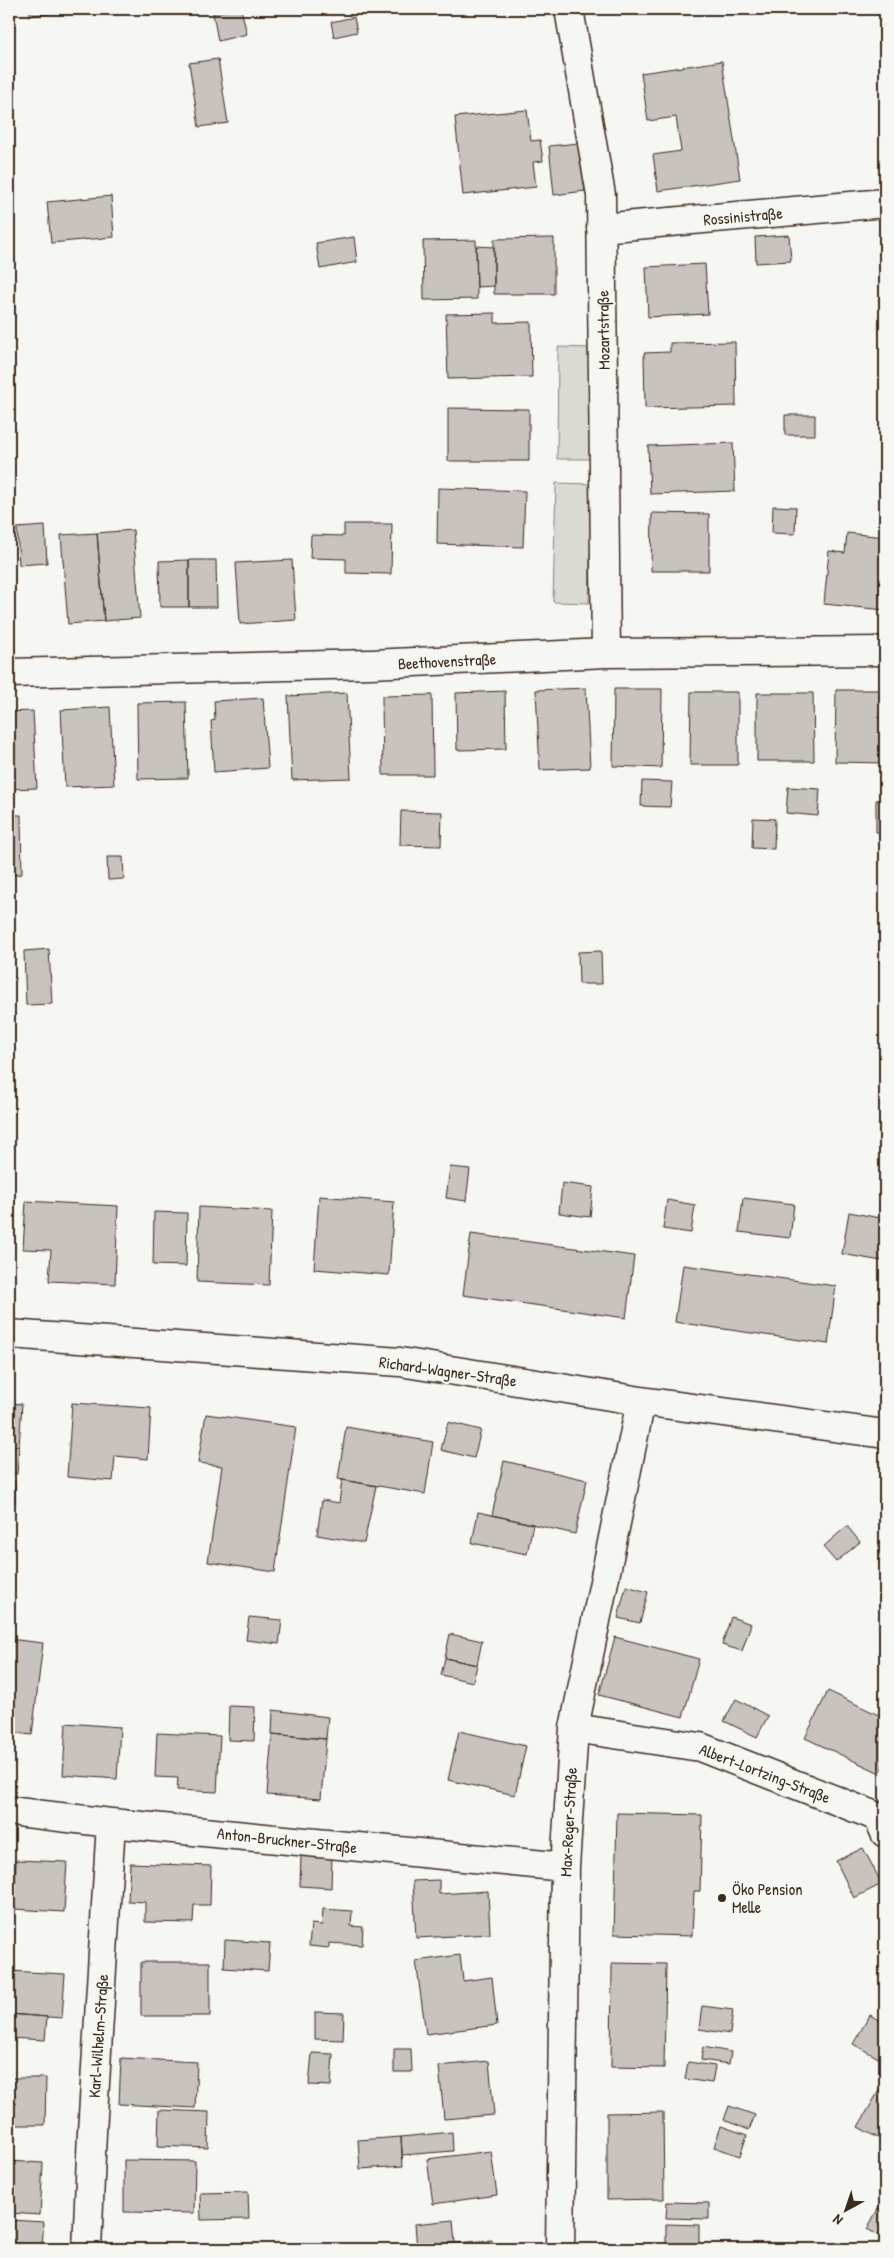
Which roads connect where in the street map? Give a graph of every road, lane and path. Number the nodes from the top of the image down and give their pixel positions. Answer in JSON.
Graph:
{"nodes":[{"id":1,"x":569,"y":9,"type":"edge"},
{"id":2,"x":885,"y":203,"type":"edge"},
{"id":3,"x":601,"y":228,"type":"junction"},
{"id":4,"x":885,"y":651,"type":"edge"},
{"id":5,"x":606,"y":653,"type":"junction"},
{"id":6,"x":9,"y":673,"type":"edge"},
{"id":7,"x":9,"y":1334,"type":"edge"},
{"id":8,"x":642,"y":1401,"type":"junction"},
{"id":9,"x":885,"y":1434,"type":"edge"},
{"id":10,"x":574,"y":1728,"type":"junction"},
{"id":11,"x":9,"y":1811,"type":"edge"},
{"id":12,"x":111,"y":1823,"type":"junction"},
{"id":13,"x":885,"y":1833,"type":"edge"},
{"id":14,"x":565,"y":1867,"type":"junction"},
{"id":15,"x":88,"y":2249,"type":"edge"},
{"id":16,"x":560,"y":2249,"type":"edge"}],
"edges":[{"from":1,"to":3,"type":"street","name":"Mozartstraße"},
{"from":2,"to":3,"type":"street","name":"Rossinistraße"},
{"from":3,"to":5,"type":"street","name":"Mozartstraße"},
{"from":4,"to":5,"type":"street","name":"Beethovenstraße"},
{"from":5,"to":6,"type":"street","name":"Beethovenstraße"},
{"from":7,"to":8,"type":"street","name":"Richard-Wagner-Straße"},
{"from":8,"to":9,"type":"street","name":"Richard-Wagner-Straße"},
{"from":8,"to":10,"type":"street","name":"Max-Reger-Straße"},
{"from":10,"to":13,"type":"street","name":"Albert-Lortzing-Straße"},
{"from":10,"to":14,"type":"street","name":"Max-Reger-Straße"},
{"from":11,"to":12,"type":"street","name":"Anton-Bruckner-Straße"},
{"from":12,"to":14,"type":"street","name":"Anton-Bruckner-Straße"},
{"from":12,"to":15,"type":"street","name":"Karl-Wilhelm-Straße"},
{"from":14,"to":16,"type":"street","name":"Max-Reger-Straße"}]}
